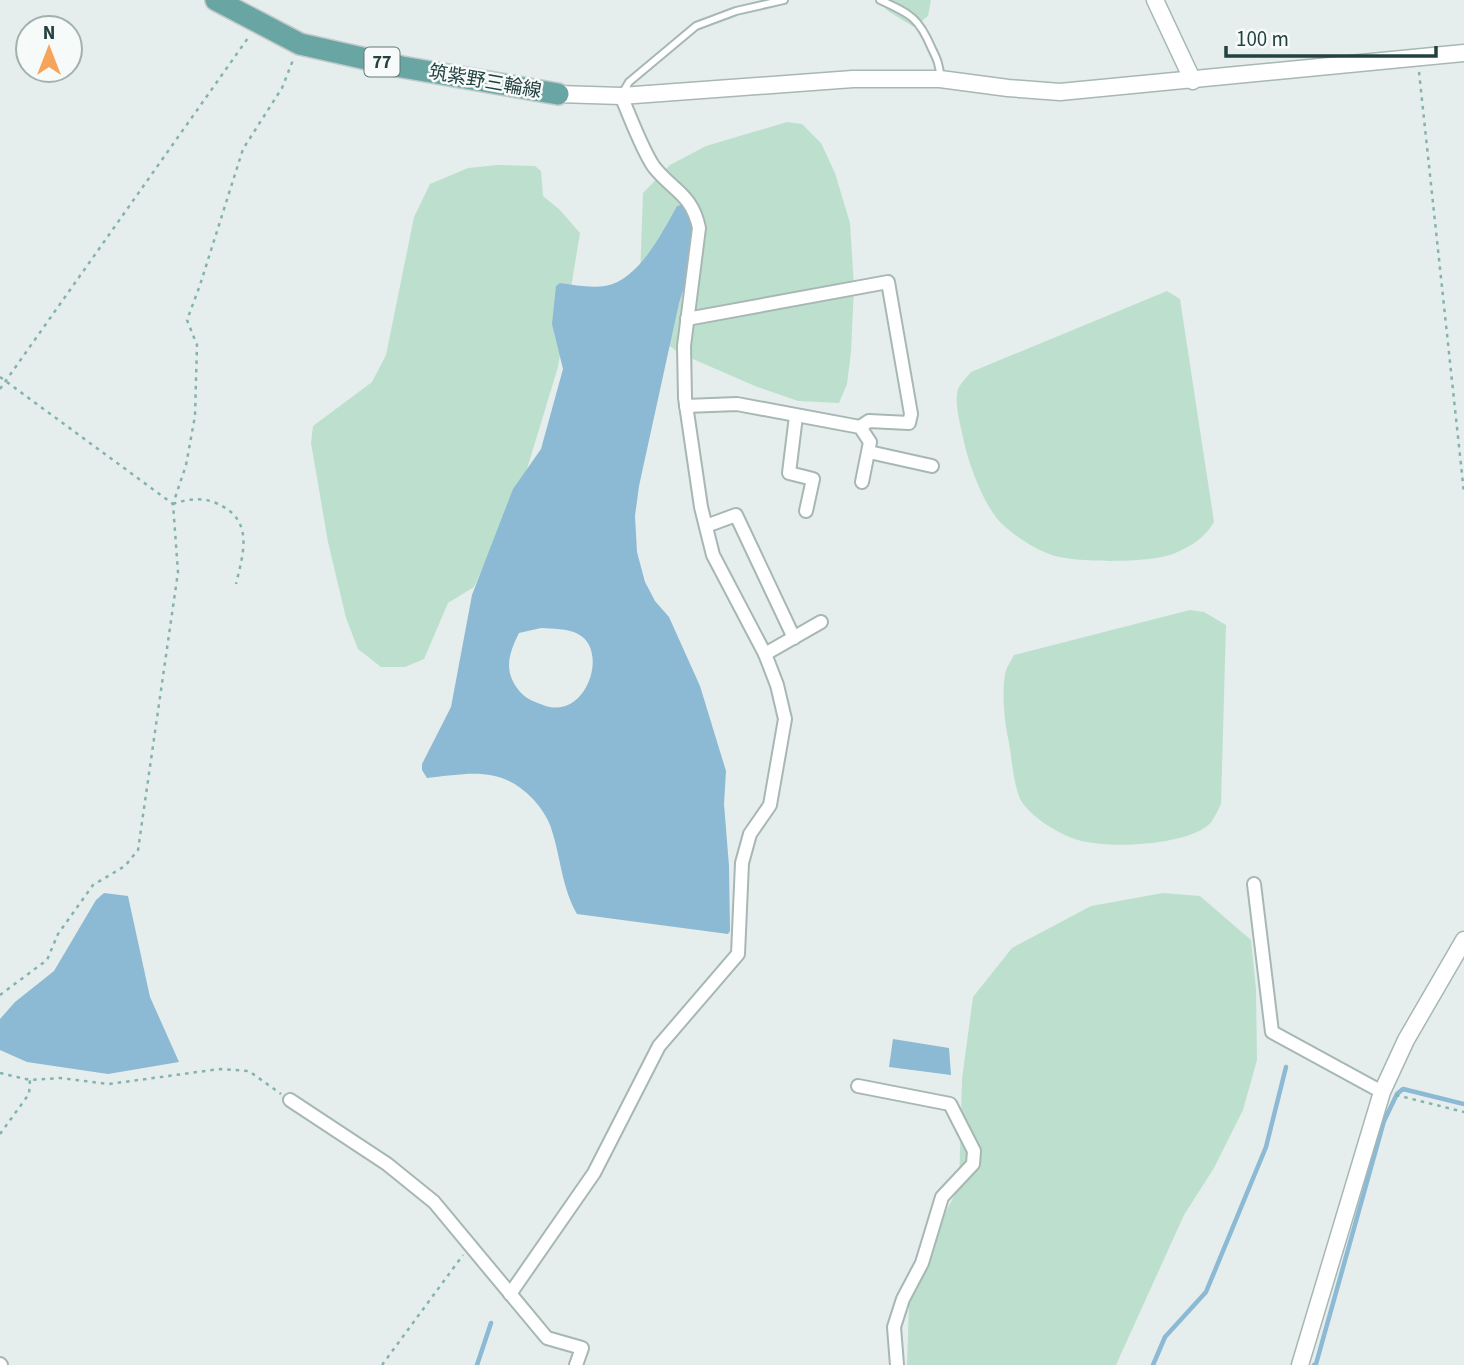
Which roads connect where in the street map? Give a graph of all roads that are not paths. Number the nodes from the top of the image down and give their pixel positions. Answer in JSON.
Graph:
{"nodes":[{"id":1,"x":216,"y":0,"type":"edge"},
{"id":2,"x":783,"y":0,"type":"edge"},
{"id":3,"x":880,"y":0,"type":"edge"},
{"id":4,"x":1155,"y":0,"type":"edge"},
{"id":5,"x":1464,"y":53,"type":"edge"},
{"id":6,"x":940,"y":79,"type":"junction"},
{"id":7,"x":1194,"y":81,"type":"junction"},
{"id":8,"x":558,"y":94,"type":"joint"},
{"id":9,"x":621,"y":96,"type":"junction"},
{"id":10,"x":687,"y":319,"type":"junction"},
{"id":11,"x":686,"y":405,"type":"junction"},
{"id":12,"x":796,"y":416,"type":"junction"},
{"id":13,"x":860,"y":427,"type":"junction"},
{"id":14,"x":869,"y":452,"type":"junction"},
{"id":15,"x":932,"y":466,"type":"dead end"},
{"id":16,"x":862,"y":482,"type":"dead end"},
{"id":17,"x":806,"y":511,"type":"dead end"},
{"id":18,"x":706,"y":526,"type":"junction"},
{"id":19,"x":821,"y":622,"type":"dead end"},
{"id":20,"x":794,"y":638,"type":"junction"},
{"id":21,"x":765,"y":654,"type":"junction"},
{"id":22,"x":1254,"y":884,"type":"dead end"},
{"id":23,"x":1464,"y":940,"type":"edge"},
{"id":24,"x":858,"y":1086,"type":"dead end"},
{"id":25,"x":1382,"y":1092,"type":"junction"},
{"id":26,"x":290,"y":1100,"type":"road end"},
{"id":27,"x":510,"y":1294,"type":"junction"},
{"id":28,"x":576,"y":1365,"type":"edge"},
{"id":29,"x":897,"y":1365,"type":"edge"},
{"id":30,"x":1300,"y":1365,"type":"edge"}],
"edges":[{"from":1,"to":8,"type":"main road","name":"筑紫野三輪線","number":"77"},
{"from":2,"to":9,"type":"lane"},
{"from":3,"to":6,"type":"lane"},
{"from":4,"to":7,"type":"street"},
{"from":5,"to":7,"type":"street"},
{"from":6,"to":7,"type":"street"},
{"from":6,"to":9,"type":"street"},
{"from":8,"to":9,"type":"street"},
{"from":9,"to":10,"type":"street"},
{"from":10,"to":11,"type":"street"},
{"from":10,"to":13,"type":"street"},
{"from":11,"to":12,"type":"street"},
{"from":11,"to":18,"type":"street"},
{"from":12,"to":13,"type":"street"},
{"from":12,"to":17,"type":"street"},
{"from":13,"to":14,"type":"street"},
{"from":14,"to":15,"type":"street"},
{"from":14,"to":16,"type":"street"},
{"from":18,"to":20,"type":"street"},
{"from":18,"to":21,"type":"street"},
{"from":19,"to":20,"type":"street"},
{"from":20,"to":21,"type":"street"},
{"from":21,"to":27,"type":"street"},
{"from":22,"to":25,"type":"street"},
{"from":23,"to":25,"type":"street"},
{"from":24,"to":29,"type":"street"},
{"from":25,"to":30,"type":"street"},
{"from":26,"to":27,"type":"street"},
{"from":27,"to":28,"type":"street"}]}
